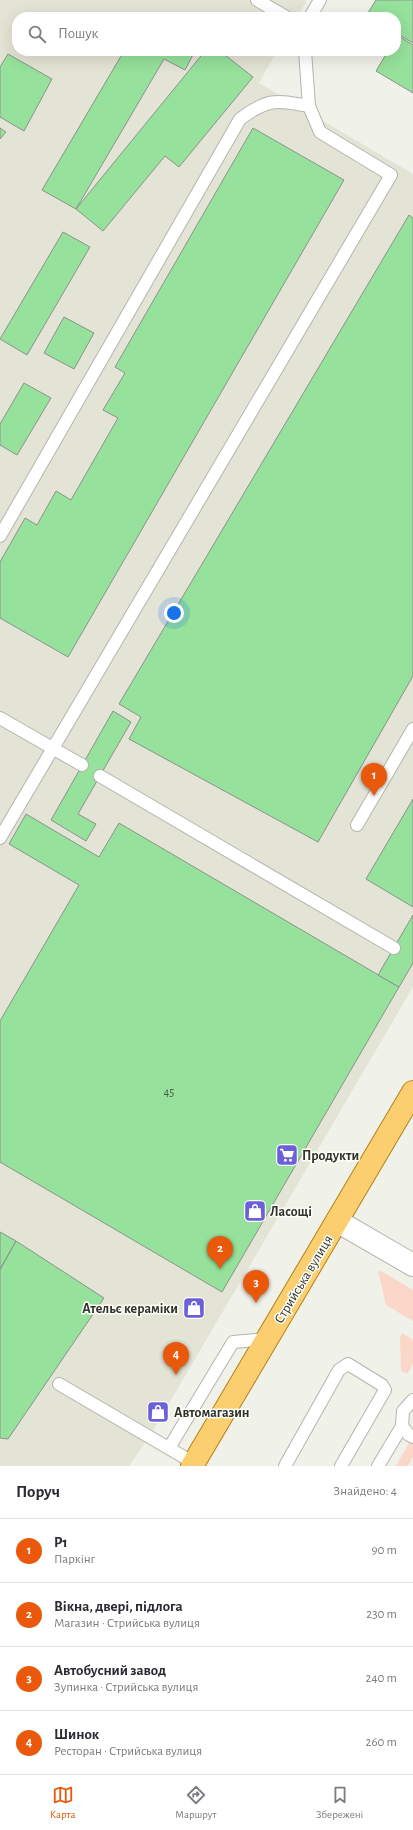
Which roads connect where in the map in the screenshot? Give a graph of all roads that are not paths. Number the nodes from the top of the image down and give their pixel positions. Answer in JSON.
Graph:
{"nodes":[{"id":1,"x":257,"y":0,"type":"edge"},
{"id":2,"x":320,"y":0,"type":"edge"},
{"id":3,"x":277,"y":12,"type":"edge"},
{"id":4,"x":313,"y":12,"type":"edge"},
{"id":5,"x":305,"y":56,"type":"edge"},
{"id":6,"x":308,"y":106,"type":"junction"},
{"id":7,"x":0,"y":536,"type":"edge"},
{"id":8,"x":0,"y":718,"type":"edge"},
{"id":9,"x":413,"y":729,"type":"edge"},
{"id":10,"x":53,"y":749,"type":"junction"},
{"id":11,"x":82,"y":765,"type":"dead end"},
{"id":12,"x":100,"y":776,"type":"dead end"},
{"id":13,"x":357,"y":824,"type":"dead end"},
{"id":14,"x":0,"y":838,"type":"edge"},
{"id":15,"x":394,"y":948,"type":"dead end"},
{"id":16,"x":413,"y":1092,"type":"edge"},
{"id":17,"x":337,"y":1221,"type":"junction"},
{"id":18,"x":413,"y":1265,"type":"edge"},
{"id":19,"x":267,"y":1339,"type":"junction"},
{"id":20,"x":59,"y":1384,"type":"dead end"},
{"id":21,"x":413,"y":1400,"type":"edge"},
{"id":22,"x":402,"y":1426,"type":"junction"},
{"id":23,"x":413,"y":1436,"type":"edge"},
{"id":24,"x":169,"y":1448,"type":"junction"},
{"id":25,"x":193,"y":1464,"type":"edge"},
{"id":26,"x":285,"y":1466,"type":"edge"},
{"id":27,"x":341,"y":1466,"type":"edge"},
{"id":28,"x":378,"y":1466,"type":"edge"}],
"edges":[{"from":1,"to":3,"type":"lane"},
{"from":2,"to":4,"type":"lane"},
{"from":5,"to":6,"type":"lane"},
{"from":6,"to":7,"type":"lane"},
{"from":6,"to":10,"type":"lane"},
{"from":8,"to":10,"type":"lane"},
{"from":9,"to":13,"type":"lane"},
{"from":10,"to":11,"type":"lane"},
{"from":10,"to":14,"type":"lane"},
{"from":12,"to":15,"type":"lane"},
{"from":16,"to":17,"type":"main road","name":"Стрийська вулиця"},
{"from":17,"to":18,"type":"main road"},
{"from":17,"to":19,"type":"main road","name":"Стрийська вулиця"},
{"from":19,"to":24,"type":"lane"},
{"from":19,"to":25,"type":"main road","name":"Стрийська вулиця"},
{"from":20,"to":24,"type":"lane"},
{"from":21,"to":22,"type":"lane"},
{"from":22,"to":23,"type":"lane"},
{"from":22,"to":28,"type":"lane"},
{"from":24,"to":25,"type":"lane"},
{"from":26,"to":27,"type":"lane"}]}
